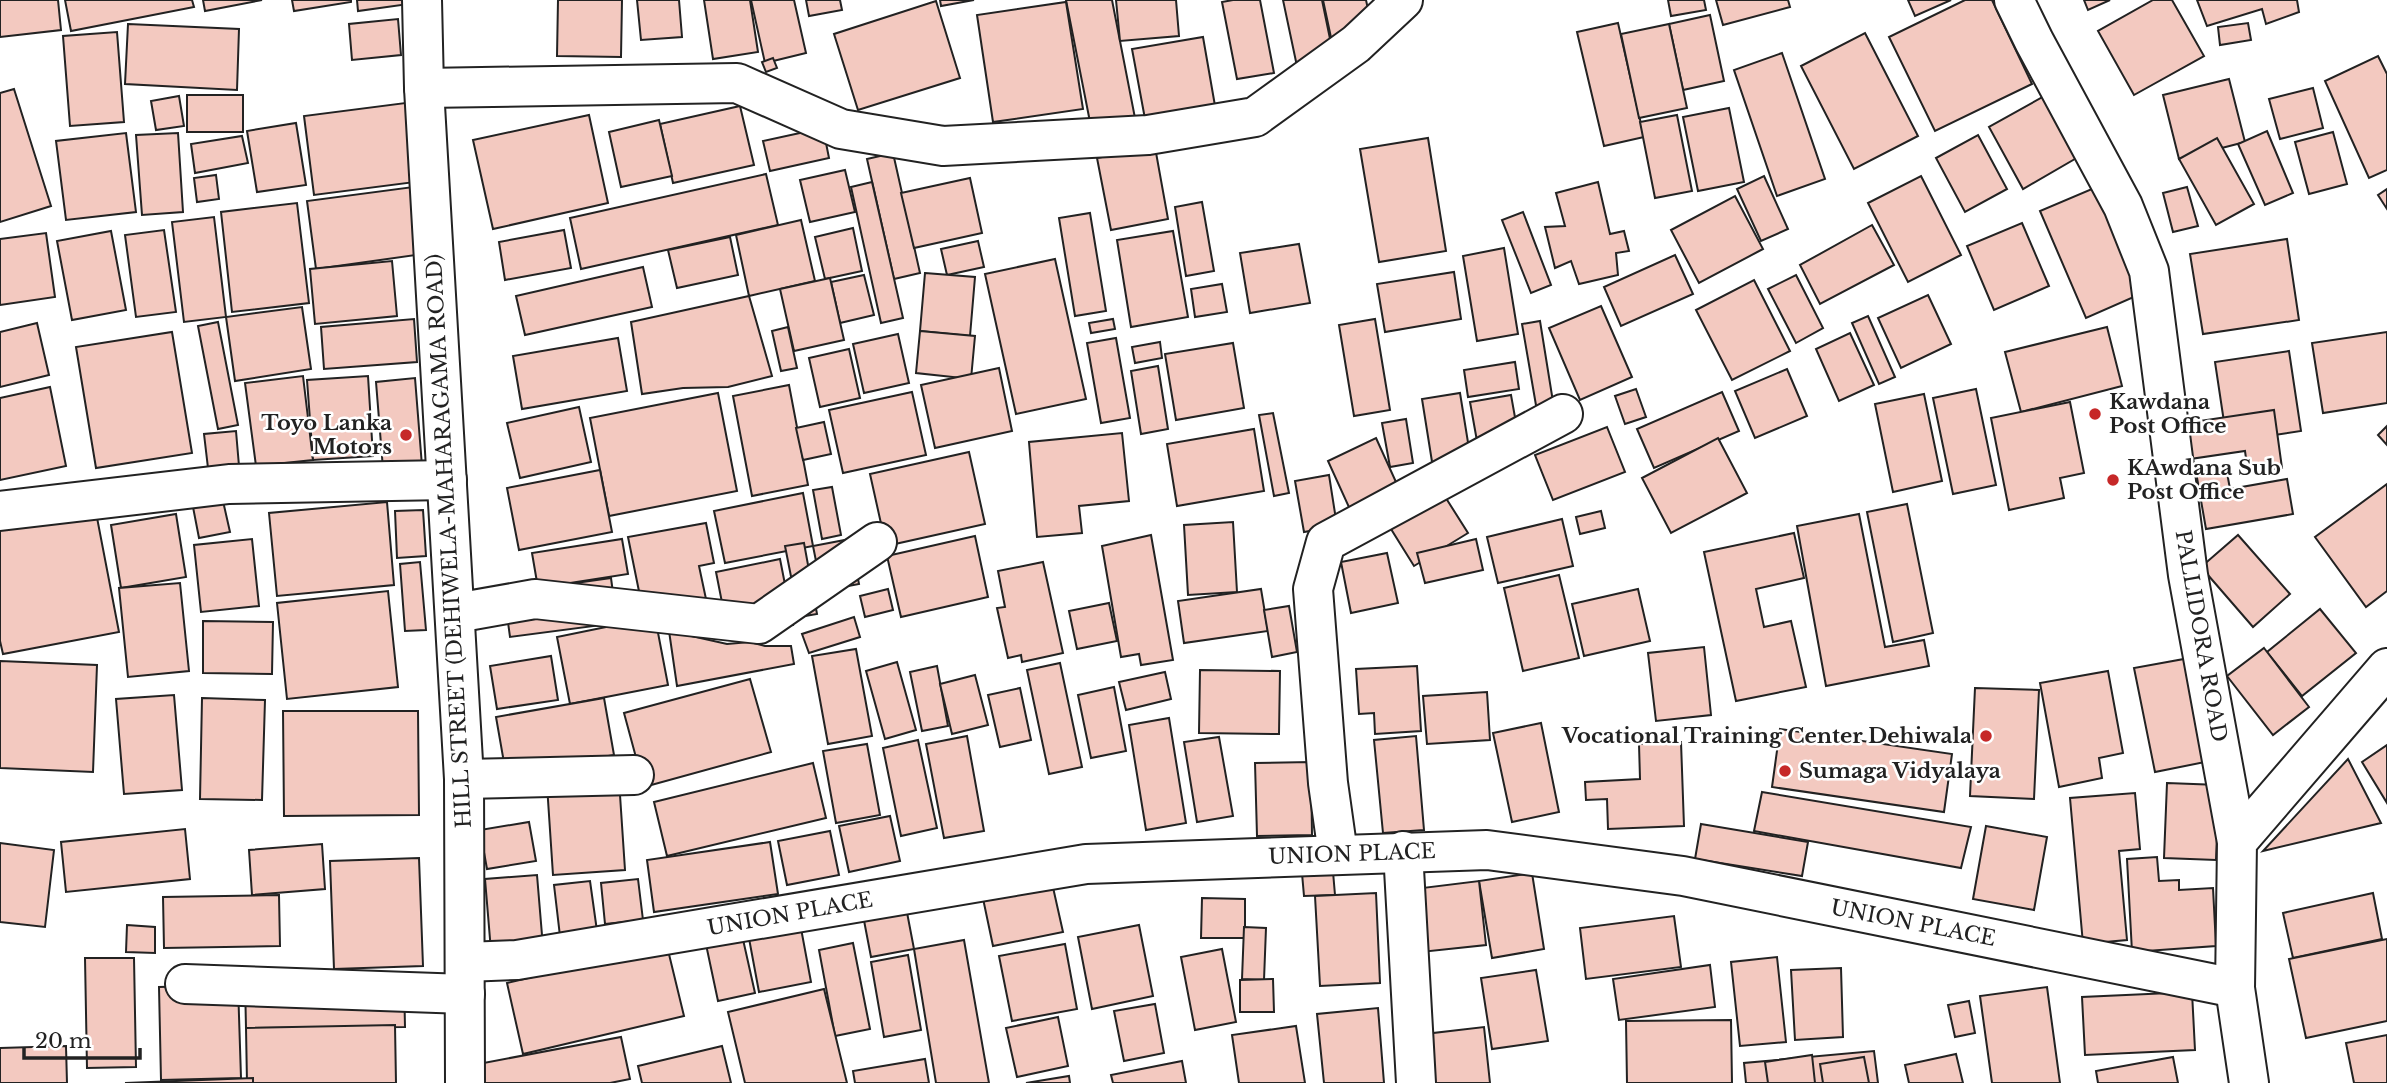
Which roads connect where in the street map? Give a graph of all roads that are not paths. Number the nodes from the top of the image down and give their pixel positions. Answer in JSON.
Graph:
{"nodes":[{"id":1,"x":422,"y":0,"type":"edge"},
{"id":2,"x":1403,"y":0,"type":"edge"},
{"id":3,"x":2014,"y":0,"type":"edge"},
{"id":4,"x":424,"y":88,"type":"junction"},
{"id":5,"x":1563,"y":414,"type":"dead end"},
{"id":6,"x":447,"y":480,"type":"junction"},
{"id":7,"x":0,"y":511,"type":"edge"},
{"id":8,"x":877,"y":542,"type":"dead end"},
{"id":9,"x":456,"y":613,"type":"junction"},
{"id":10,"x":2387,"y":668,"type":"edge"},
{"id":11,"x":634,"y":775,"type":"dead end"},
{"id":12,"x":464,"y":779,"type":"junction"},
{"id":13,"x":2237,"y":842,"type":"junction"},
{"id":14,"x":1403,"y":851,"type":"junction"},
{"id":15,"x":1338,"y":854,"type":"junction"},
{"id":16,"x":465,"y":978,"type":"junction"},
{"id":17,"x":185,"y":984,"type":"dead end"},
{"id":18,"x":2235,"y":988,"type":"junction"},
{"id":19,"x":465,"y":1083,"type":"edge"},
{"id":20,"x":1416,"y":1083,"type":"edge"},
{"id":21,"x":2249,"y":1083,"type":"edge"}],
"edges":[{"from":1,"to":4,"type":"street","name":"HILL STREET (DEHIWELA-MAHARAGAMA ROAD)"},
{"from":2,"to":4,"type":"street"},
{"from":3,"to":13,"type":"street","name":"PALLIDORA ROAD"},
{"from":4,"to":6,"type":"street","name":"HILL STREET (DEHIWELA-MAHARAGAMA ROAD)"},
{"from":5,"to":15,"type":"street"},
{"from":6,"to":7,"type":"street"},
{"from":6,"to":9,"type":"street","name":"HILL STREET (DEHIWELA-MAHARAGAMA ROAD)"},
{"from":8,"to":9,"type":"street"},
{"from":9,"to":12,"type":"street","name":"HILL STREET (DEHIWELA-MAHARAGAMA ROAD)"},
{"from":10,"to":13,"type":"street"},
{"from":11,"to":12,"type":"street"},
{"from":12,"to":16,"type":"street","name":"HILL STREET (DEHIWELA-MAHARAGAMA ROAD)"},
{"from":13,"to":18,"type":"street","name":"PALLIDORA ROAD"},
{"from":14,"to":15,"type":"street","name":"UNION PLACE"},
{"from":14,"to":18,"type":"street","name":"UNION PLACE"},
{"from":14,"to":20,"type":"street"},
{"from":15,"to":16,"type":"street","name":"UNION PLACE"},
{"from":16,"to":17,"type":"street","name":"UNION PLACE"},
{"from":16,"to":19,"type":"street","name":"HILL STREET (DEHIWELA-MAHARAGAMA ROAD)"},
{"from":18,"to":21,"type":"street","name":"PALLIDORA ROAD"}]}
